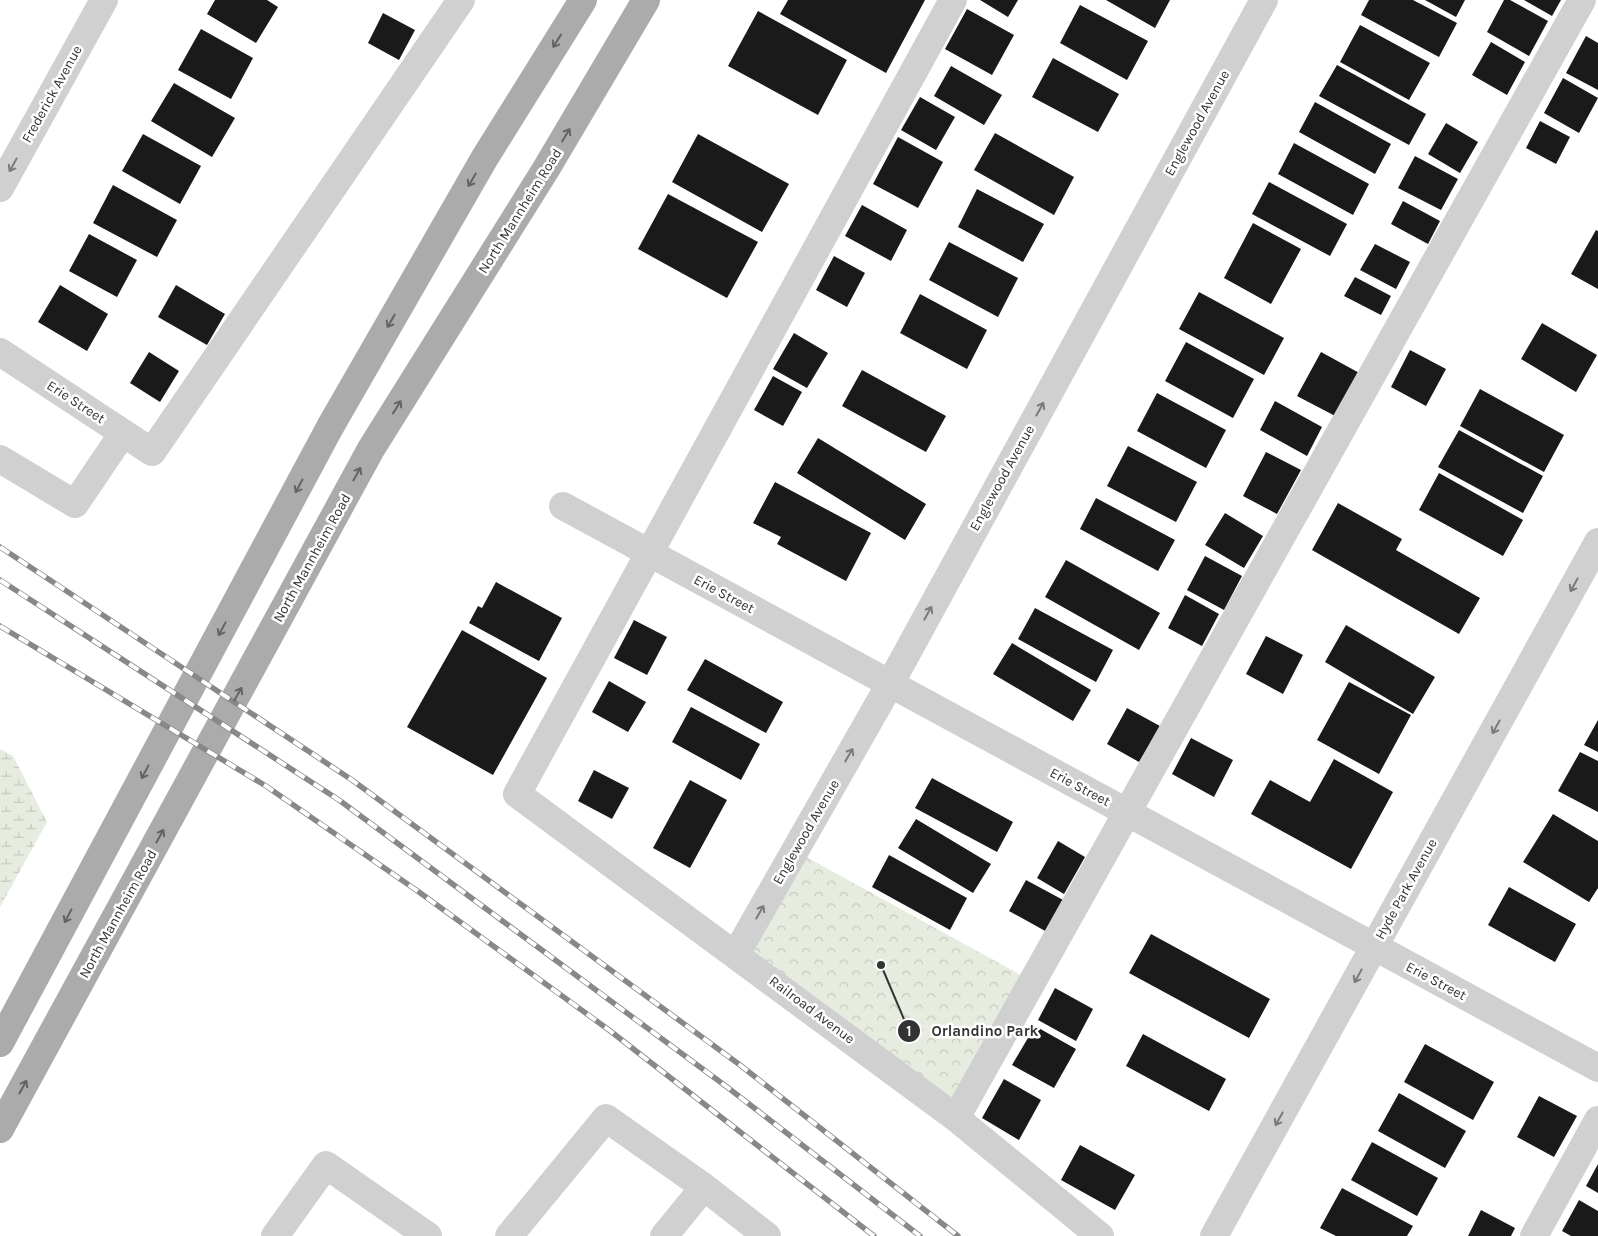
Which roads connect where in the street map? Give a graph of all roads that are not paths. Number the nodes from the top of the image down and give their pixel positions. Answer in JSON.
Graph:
{"nodes":[{"id":1,"x":104,"y":0,"type":"edge"},
{"id":2,"x":461,"y":0,"type":"edge"},
{"id":3,"x":583,"y":0,"type":"edge"},
{"id":4,"x":646,"y":0,"type":"edge"},
{"id":5,"x":953,"y":0,"type":"edge"},
{"id":6,"x":1264,"y":0,"type":"edge"},
{"id":7,"x":1582,"y":0,"type":"edge"},
{"id":8,"x":0,"y":188,"type":"edge"},
{"id":9,"x":0,"y":352,"type":"edge"},
{"id":10,"x":123,"y":432,"type":"junction"},
{"id":11,"x":0,"y":459,"type":"edge"},
{"id":12,"x":562,"y":506,"type":"dead end"},
{"id":13,"x":1598,"y":542,"type":"edge"},
{"id":14,"x":649,"y":554,"type":"junction"},
{"id":15,"x":890,"y":684,"type":"junction"},
{"id":16,"x":1127,"y":813,"type":"junction"},
{"id":17,"x":1374,"y":947,"type":"junction"},
{"id":18,"x":736,"y":954,"type":"junction"},
{"id":19,"x":0,"y":1043,"type":"edge"},
{"id":20,"x":1598,"y":1068,"type":"edge"},
{"id":21,"x":956,"y":1118,"type":"junction"},
{"id":22,"x":1598,"y":1120,"type":"edge"},
{"id":23,"x":0,"y":1129,"type":"edge"},
{"id":24,"x":704,"y":1187,"type":"junction"},
{"id":25,"x":276,"y":1236,"type":"edge"},
{"id":26,"x":428,"y":1236,"type":"edge"},
{"id":27,"x":509,"y":1236,"type":"edge"},
{"id":28,"x":664,"y":1236,"type":"edge"},
{"id":29,"x":768,"y":1236,"type":"edge"},
{"id":30,"x":1100,"y":1236,"type":"edge"},
{"id":31,"x":1214,"y":1236,"type":"edge"},
{"id":32,"x":1534,"y":1236,"type":"edge"}],
"edges":[{"from":1,"to":8,"type":"street","name":"Frederick Avenue","one_way":true},
{"from":2,"to":10,"type":"street","name":"Erie Street"},
{"from":3,"to":19,"type":"main road","one_way":true},
{"from":23,"to":4,"type":"main road","name":"North Mannheim Road","one_way":true},
{"from":5,"to":14,"type":"street"},
{"from":15,"to":6,"type":"street","name":"Englewood Avenue","one_way":true},
{"from":7,"to":16,"type":"street"},
{"from":9,"to":10,"type":"street","name":"Erie Street"},
{"from":10,"to":11,"type":"street"},
{"from":12,"to":14,"type":"street","name":"Erie Street"},
{"from":13,"to":17,"type":"street","name":"Hyde Park Avenue","one_way":true},
{"from":14,"to":15,"type":"street","name":"Erie Street"},
{"from":14,"to":18,"type":"street","name":"Railroad Avenue"},
{"from":15,"to":16,"type":"street","name":"Erie Street"},
{"from":18,"to":15,"type":"street","name":"Englewood Avenue","one_way":true},
{"from":16,"to":17,"type":"street","name":"Erie Street"},
{"from":16,"to":21,"type":"street"},
{"from":17,"to":20,"type":"street","name":"Erie Street"},
{"from":17,"to":31,"type":"street","name":"Hyde Park Avenue","one_way":true},
{"from":18,"to":21,"type":"street","name":"Railroad Avenue"},
{"from":21,"to":30,"type":"street","name":"Railroad Avenue"},
{"from":22,"to":32,"type":"street"},
{"from":24,"to":27,"type":"street"},
{"from":24,"to":28,"type":"street"},
{"from":24,"to":29,"type":"street"},
{"from":25,"to":26,"type":"street"}]}
